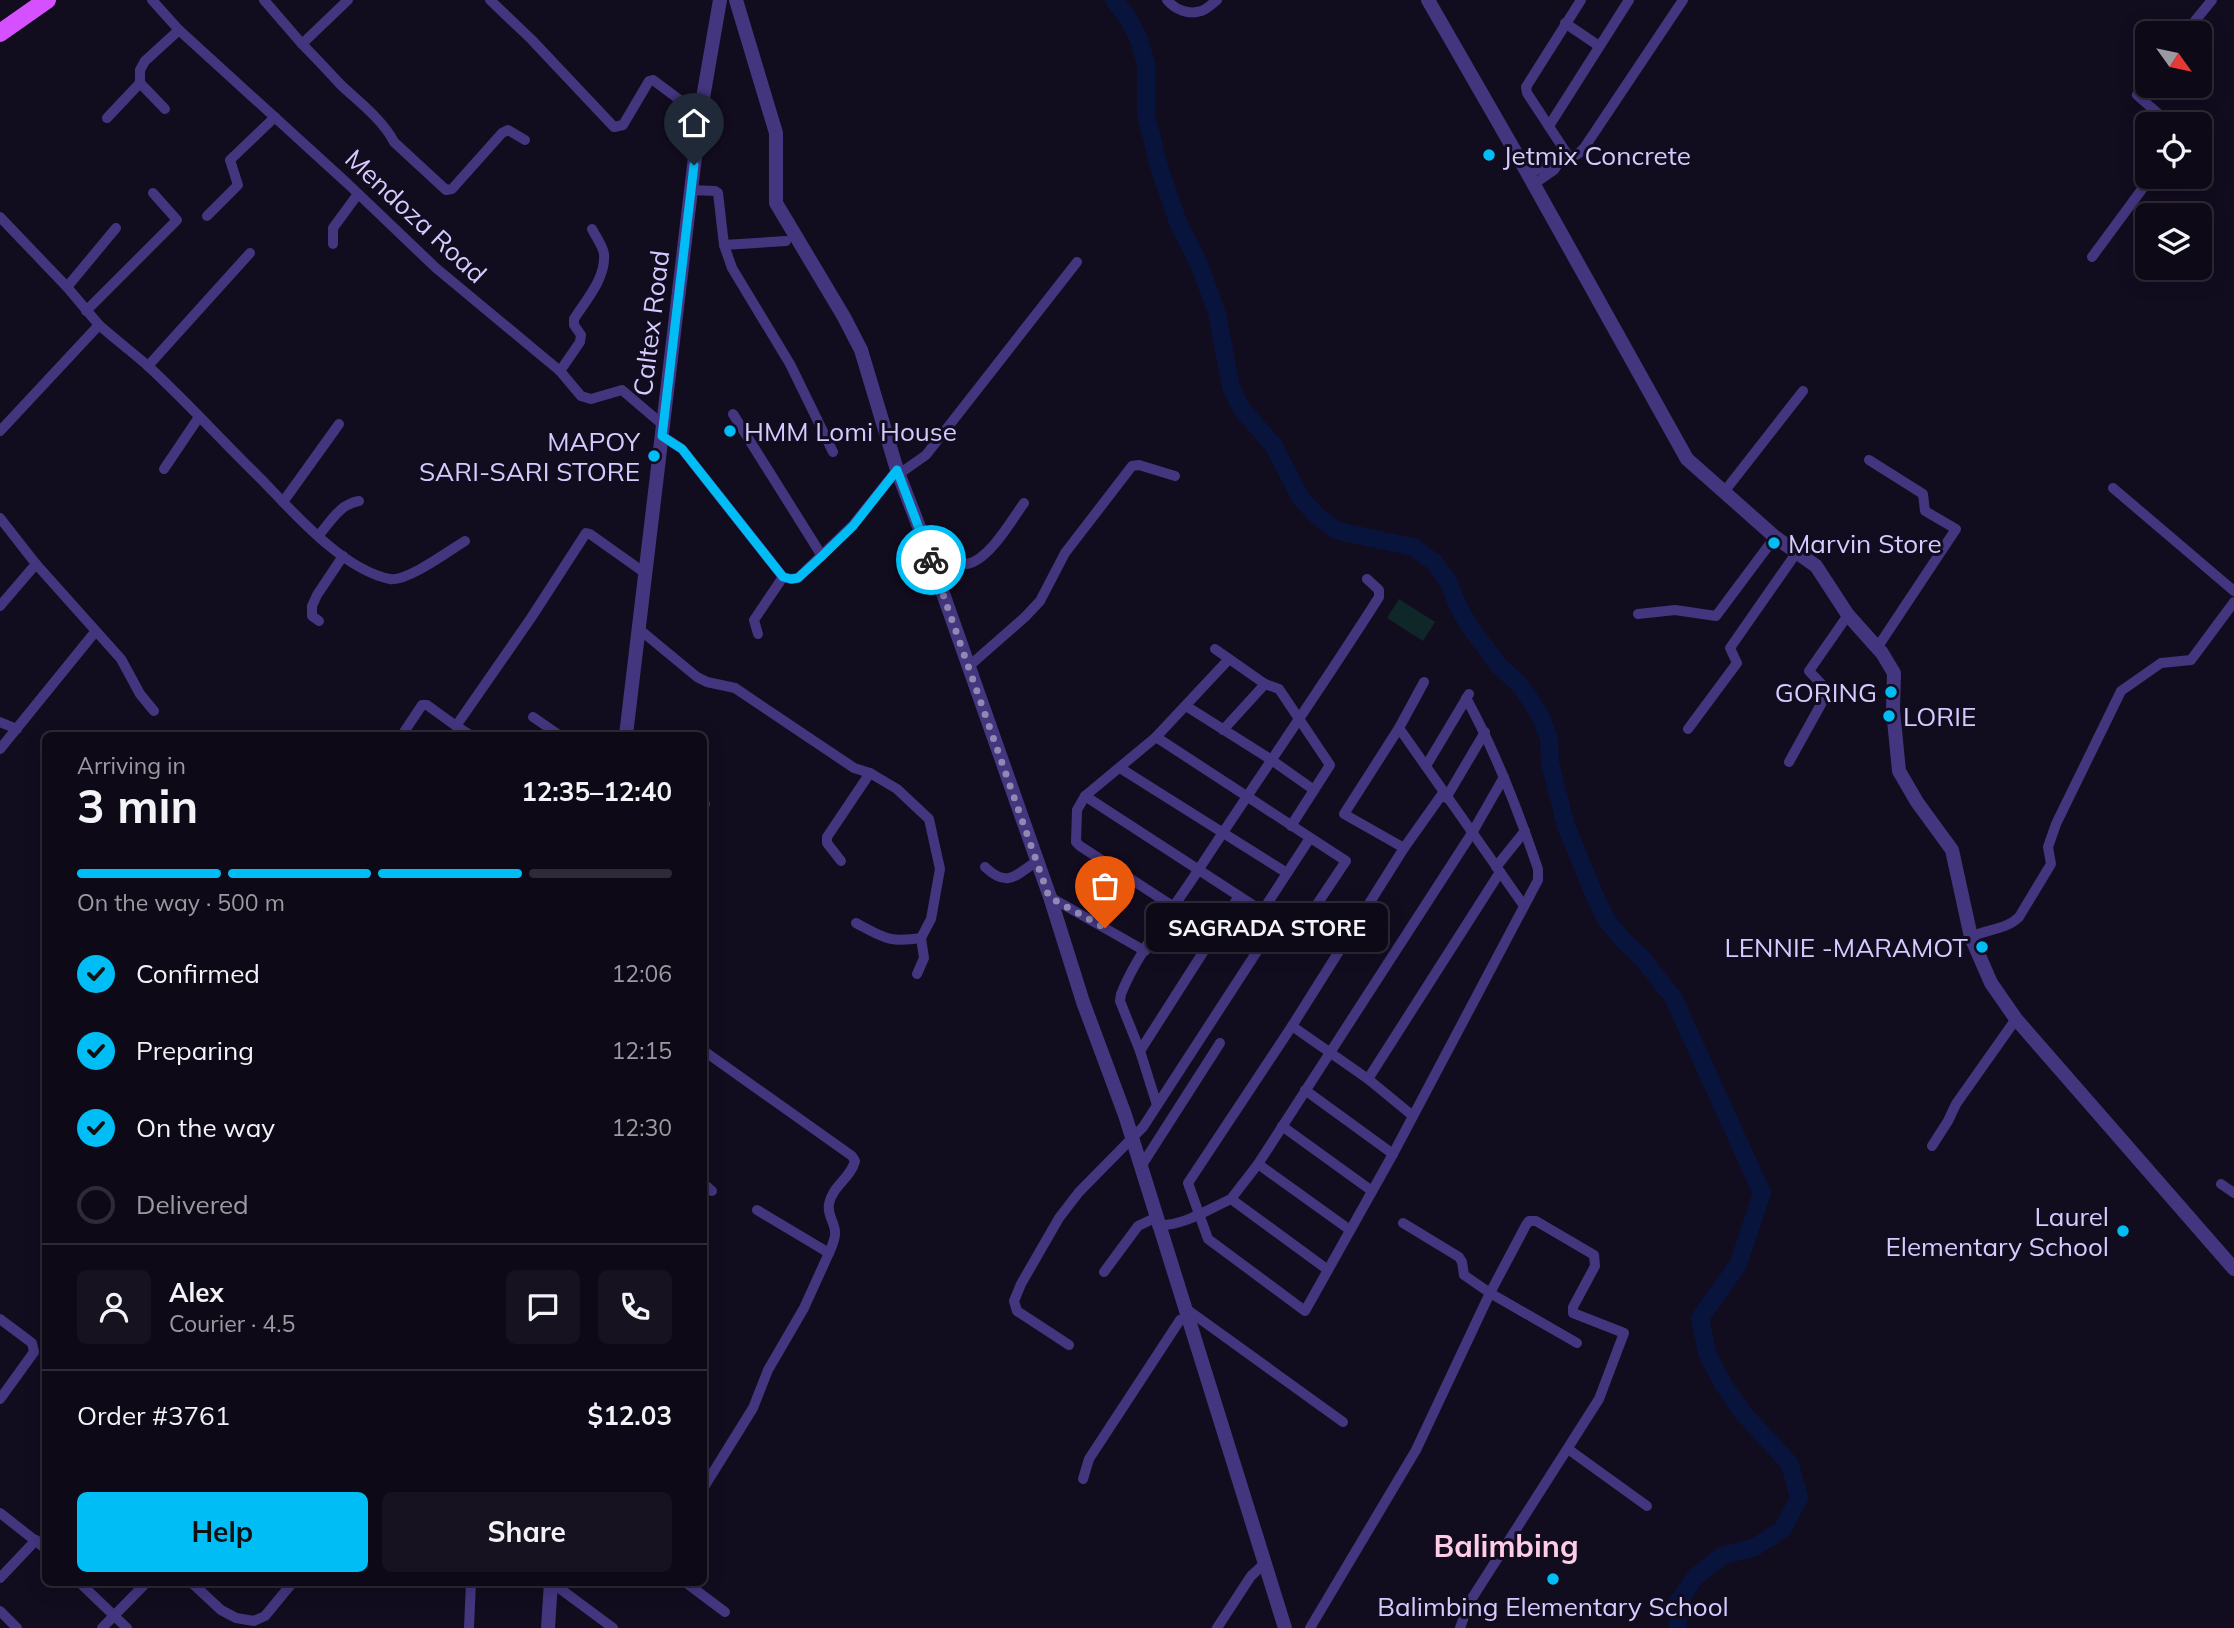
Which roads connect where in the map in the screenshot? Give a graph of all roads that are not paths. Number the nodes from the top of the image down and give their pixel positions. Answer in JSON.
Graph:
{"nodes":[{"id":1,"x":47,"y":0,"type":"edge"},
{"id":2,"x":152,"y":0,"type":"edge"},
{"id":3,"x":264,"y":0,"type":"edge"},
{"id":4,"x":348,"y":0,"type":"edge"},
{"id":5,"x":490,"y":0,"type":"edge"},
{"id":6,"x":720,"y":0,"type":"edge"},
{"id":7,"x":736,"y":0,"type":"edge"},
{"id":8,"x":1167,"y":0,"type":"edge"},
{"id":9,"x":1217,"y":0,"type":"edge"},
{"id":10,"x":1427,"y":0,"type":"edge"},
{"id":11,"x":1581,"y":0,"type":"edge"},
{"id":12,"x":1629,"y":0,"type":"edge"},
{"id":13,"x":1683,"y":0,"type":"edge"},
{"id":14,"x":2212,"y":0,"type":"edge"},
{"id":15,"x":2195,"y":21,"type":"edge"},
{"id":16,"x":1565,"y":23,"type":"junction"},
{"id":17,"x":179,"y":30,"type":"junction"},
{"id":18,"x":0,"y":33,"type":"edge"},
{"id":19,"x":302,"y":44,"type":"junction"},
{"id":20,"x":1600,"y":46,"type":"junction"},
{"id":21,"x":140,"y":83,"type":"junction"},
{"id":22,"x":2140,"y":98,"type":"edge"},
{"id":23,"x":165,"y":108,"type":"dead end"},
{"id":24,"x":2156,"y":112,"type":"edge"},
{"id":25,"x":700,"y":115,"type":"junction"},
{"id":26,"x":275,"y":117,"type":"junction"},
{"id":27,"x":107,"y":118,"type":"dead end"},
{"id":28,"x":1549,"y":126,"type":"junction"},
{"id":29,"x":525,"y":140,"type":"dead end"},
{"id":30,"x":1569,"y":157,"type":"junction"},
{"id":31,"x":1531,"y":179,"type":"junction"},
{"id":32,"x":2142,"y":189,"type":"edge"},
{"id":33,"x":691,"y":190,"type":"junction"},
{"id":34,"x":153,"y":193,"type":"dead end"},
{"id":35,"x":358,"y":194,"type":"junction"},
{"id":36,"x":0,"y":216,"type":"edge"},
{"id":37,"x":207,"y":216,"type":"dead end"},
{"id":38,"x":116,"y":228,"type":"dead end"},
{"id":39,"x":592,"y":229,"type":"dead end"},
{"id":40,"x":786,"y":241,"type":"dead end"},
{"id":41,"x":333,"y":244,"type":"dead end"},
{"id":42,"x":724,"y":245,"type":"junction"},
{"id":43,"x":250,"y":253,"type":"dead end"},
{"id":44,"x":2092,"y":257,"type":"dead end"},
{"id":45,"x":1077,"y":262,"type":"dead end"},
{"id":46,"x":67,"y":287,"type":"junction"},
{"id":47,"x":86,"y":311,"type":"junction"},
{"id":48,"x":99,"y":326,"type":"junction"},
{"id":49,"x":148,"y":366,"type":"junction"},
{"id":50,"x":560,"y":371,"type":"junction"},
{"id":51,"x":1803,"y":391,"type":"dead end"},
{"id":52,"x":733,"y":414,"type":"dead end"},
{"id":53,"x":199,"y":417,"type":"junction"},
{"id":54,"x":339,"y":424,"type":"dead end"},
{"id":55,"x":0,"y":431,"type":"edge"},
{"id":56,"x":663,"y":431,"type":"junction"},
{"id":57,"x":833,"y":452,"type":"dead end"},
{"id":58,"x":1870,"y":460,"type":"dead end"},
{"id":59,"x":164,"y":469,"type":"dead end"},
{"id":60,"x":898,"y":472,"type":"junction"},
{"id":61,"x":1175,"y":476,"type":"dead end"},
{"id":62,"x":2113,"y":488,"type":"dead end"},
{"id":63,"x":1724,"y":492,"type":"junction"},
{"id":64,"x":359,"y":501,"type":"dead end"},
{"id":65,"x":283,"y":502,"type":"junction"},
{"id":66,"x":1024,"y":503,"type":"dead end"},
{"id":67,"x":0,"y":518,"type":"edge"},
{"id":68,"x":319,"y":535,"type":"junction"},
{"id":69,"x":1775,"y":537,"type":"junction"},
{"id":70,"x":466,"y":541,"type":"dead end"},
{"id":71,"x":926,"y":545,"type":"junction"},
{"id":72,"x":1797,"y":552,"type":"junction"},
{"id":73,"x":343,"y":556,"type":"junction"},
{"id":74,"x":822,"y":556,"type":"junction"},
{"id":75,"x":36,"y":564,"type":"junction"},
{"id":76,"x":645,"y":573,"type":"junction"},
{"id":77,"x":783,"y":577,"type":"junction"},
{"id":78,"x":1367,"y":579,"type":"dead end"},
{"id":79,"x":2234,"y":591,"type":"edge"},
{"id":80,"x":2234,"y":602,"type":"edge"},
{"id":81,"x":0,"y":606,"type":"edge"},
{"id":82,"x":1638,"y":614,"type":"dead end"},
{"id":83,"x":1848,"y":615,"type":"junction"},
{"id":84,"x":319,"y":621,"type":"dead end"},
{"id":85,"x":639,"y":629,"type":"junction"},
{"id":86,"x":95,"y":632,"type":"junction"},
{"id":87,"x":758,"y":634,"type":"dead end"},
{"id":88,"x":1877,"y":648,"type":"junction"},
{"id":89,"x":1215,"y":649,"type":"dead end"},
{"id":90,"x":1229,"y":659,"type":"junction"},
{"id":91,"x":968,"y":667,"type":"junction"},
{"id":92,"x":1424,"y":682,"type":"dead end"},
{"id":93,"x":1265,"y":684,"type":"junction"},
{"id":94,"x":1186,"y":706,"type":"junction"},
{"id":95,"x":154,"y":711,"type":"dead end"},
{"id":96,"x":533,"y":717,"type":"dead end"},
{"id":97,"x":1299,"y":720,"type":"junction"},
{"id":98,"x":0,"y":722,"type":"edge"},
{"id":99,"x":456,"y":726,"type":"junction"},
{"id":100,"x":1399,"y":727,"type":"junction"},
{"id":101,"x":17,"y":729,"type":"junction"},
{"id":102,"x":1688,"y":729,"type":"dead end"},
{"id":103,"x":1223,"y":730,"type":"junction"},
{"id":104,"x":404,"y":732,"type":"edge"},
{"id":105,"x":465,"y":732,"type":"edge"},
{"id":106,"x":555,"y":732,"type":"edge"},
{"id":107,"x":626,"y":732,"type":"edge"},
{"id":108,"x":1485,"y":732,"type":"junction"},
{"id":109,"x":1156,"y":737,"type":"junction"},
{"id":110,"x":0,"y":750,"type":"edge"},
{"id":111,"x":1270,"y":759,"type":"junction"},
{"id":112,"x":1789,"y":762,"type":"dead end"},
{"id":113,"x":1426,"y":766,"type":"junction"},
{"id":114,"x":1120,"y":768,"type":"junction"},
{"id":115,"x":870,"y":773,"type":"junction"},
{"id":116,"x":1504,"y":778,"type":"junction"},
{"id":117,"x":1314,"y":790,"type":"junction"},
{"id":118,"x":1445,"y":795,"type":"junction"},
{"id":119,"x":1085,"y":796,"type":"junction"},
{"id":120,"x":1246,"y":796,"type":"junction"},
{"id":121,"x":1291,"y":826,"type":"junction"},
{"id":122,"x":1525,"y":831,"type":"junction"},
{"id":123,"x":1472,"y":833,"type":"junction"},
{"id":124,"x":1222,"y":834,"type":"junction"},
{"id":125,"x":1310,"y":838,"type":"junction"},
{"id":126,"x":1404,"y":848,"type":"junction"},
{"id":127,"x":841,"y":861,"type":"dead end"},
{"id":128,"x":1037,"y":861,"type":"junction"},
{"id":129,"x":985,"y":867,"type":"dead end"},
{"id":130,"x":1198,"y":870,"type":"junction"},
{"id":131,"x":1498,"y":870,"type":"junction"},
{"id":132,"x":1287,"y":873,"type":"junction"},
{"id":133,"x":1239,"y":896,"type":"junction"},
{"id":134,"x":1049,"y":897,"type":"junction"},
{"id":135,"x":1524,"y":906,"type":"junction"},
{"id":136,"x":1174,"y":907,"type":"junction"},
{"id":137,"x":1262,"y":911,"type":"junction"},
{"id":138,"x":856,"y":923,"type":"dead end"},
{"id":139,"x":1269,"y":933,"type":"junction"},
{"id":140,"x":1971,"y":937,"type":"junction"},
{"id":141,"x":921,"y":938,"type":"junction"},
{"id":142,"x":1145,"y":951,"type":"junction"},
{"id":143,"x":917,"y":974,"type":"dead end"},
{"id":144,"x":2016,"y":1019,"type":"junction"},
{"id":145,"x":1292,"y":1026,"type":"junction"},
{"id":146,"x":1220,"y":1043,"type":"dead end"},
{"id":147,"x":1140,"y":1051,"type":"junction"},
{"id":148,"x":1329,"y":1052,"type":"junction"},
{"id":149,"x":707,"y":1053,"type":"edge"},
{"id":150,"x":1368,"y":1079,"type":"junction"},
{"id":151,"x":1305,"y":1090,"type":"junction"},
{"id":152,"x":1157,"y":1105,"type":"junction"},
{"id":153,"x":1413,"y":1116,"type":"junction"},
{"id":154,"x":1282,"y":1126,"type":"junction"},
{"id":155,"x":1132,"y":1140,"type":"junction"},
{"id":156,"x":1932,"y":1146,"type":"dead end"},
{"id":157,"x":1393,"y":1154,"type":"junction"},
{"id":158,"x":1258,"y":1164,"type":"junction"},
{"id":159,"x":1140,"y":1168,"type":"junction"},
{"id":160,"x":2221,"y":1184,"type":"dead end"},
{"id":161,"x":1372,"y":1191,"type":"junction"},
{"id":162,"x":2234,"y":1193,"type":"edge"},
{"id":163,"x":1231,"y":1199,"type":"junction"},
{"id":164,"x":757,"y":1210,"type":"dead end"},
{"id":165,"x":1200,"y":1213,"type":"junction"},
{"id":166,"x":1156,"y":1221,"type":"junction"},
{"id":167,"x":1403,"y":1223,"type":"dead end"},
{"id":168,"x":1350,"y":1230,"type":"junction"},
{"id":169,"x":829,"y":1253,"type":"junction"},
{"id":170,"x":2234,"y":1269,"type":"edge"},
{"id":171,"x":1328,"y":1270,"type":"junction"},
{"id":172,"x":1104,"y":1272,"type":"dead end"},
{"id":173,"x":1490,"y":1293,"type":"junction"},
{"id":174,"x":1187,"y":1312,"type":"junction"},
{"id":175,"x":0,"y":1319,"type":"edge"},
{"id":176,"x":1577,"y":1343,"type":"dead end"},
{"id":177,"x":1069,"y":1345,"type":"dead end"},
{"id":178,"x":0,"y":1399,"type":"edge"},
{"id":179,"x":1343,"y":1422,"type":"dead end"},
{"id":180,"x":1568,"y":1449,"type":"junction"},
{"id":181,"x":1083,"y":1479,"type":"dead end"},
{"id":182,"x":707,"y":1482,"type":"edge"},
{"id":183,"x":1647,"y":1506,"type":"dead end"},
{"id":184,"x":0,"y":1513,"type":"edge"},
{"id":185,"x":36,"y":1540,"type":"junction"},
{"id":186,"x":42,"y":1545,"type":"edge"},
{"id":187,"x":1264,"y":1564,"type":"junction"},
{"id":188,"x":0,"y":1578,"type":"edge"},
{"id":189,"x":83,"y":1586,"type":"edge"},
{"id":190,"x":143,"y":1586,"type":"edge"},
{"id":191,"x":195,"y":1586,"type":"edge"},
{"id":192,"x":290,"y":1586,"type":"edge"},
{"id":193,"x":471,"y":1586,"type":"edge"},
{"id":194,"x":551,"y":1586,"type":"edge"},
{"id":195,"x":556,"y":1586,"type":"edge"},
{"id":196,"x":690,"y":1586,"type":"edge"},
{"id":197,"x":0,"y":1611,"type":"edge"},
{"id":198,"x":725,"y":1612,"type":"dead end"},
{"id":199,"x":114,"y":1616,"type":"junction"},
{"id":200,"x":17,"y":1628,"type":"edge"},
{"id":201,"x":102,"y":1628,"type":"edge"},
{"id":202,"x":127,"y":1628,"type":"edge"},
{"id":203,"x":469,"y":1628,"type":"edge"},
{"id":204,"x":548,"y":1628,"type":"edge"},
{"id":205,"x":613,"y":1628,"type":"edge"},
{"id":206,"x":1217,"y":1628,"type":"edge"},
{"id":207,"x":1285,"y":1628,"type":"edge"},
{"id":208,"x":1310,"y":1628,"type":"edge"},
{"id":209,"x":1460,"y":1628,"type":"edge"}],
"edges":[{"from":1,"to":18,"type":"main road"},
{"from":2,"to":17,"type":"street","name":"Mendoza Road"},
{"from":3,"to":19,"type":"street"},
{"from":4,"to":19,"type":"street"},
{"from":5,"to":25,"type":"street"},
{"from":6,"to":25,"type":"street","name":"Caltex Road"},
{"from":7,"to":60,"type":"street"},
{"from":8,"to":9,"type":"street"},
{"from":10,"to":31,"type":"street"},
{"from":11,"to":16,"type":"street"},
{"from":12,"to":20,"type":"street"},
{"from":13,"to":30,"type":"street"},
{"from":14,"to":15,"type":"street"},
{"from":16,"to":20,"type":"street"},
{"from":16,"to":28,"type":"street"},
{"from":17,"to":21,"type":"street"},
{"from":17,"to":26,"type":"street","name":"Mendoza Road"},
{"from":19,"to":29,"type":"street"},
{"from":20,"to":28,"type":"street"},
{"from":21,"to":23,"type":"street"},
{"from":21,"to":27,"type":"street"},
{"from":22,"to":24,"type":"street"},
{"from":25,"to":33,"type":"street","name":"Caltex Road"},
{"from":26,"to":35,"type":"street","name":"Mendoza Road"},
{"from":26,"to":37,"type":"street"},
{"from":28,"to":30,"type":"street"},
{"from":30,"to":31,"type":"street"},
{"from":31,"to":63,"type":"street"},
{"from":32,"to":44,"type":"street"},
{"from":33,"to":42,"type":"street"},
{"from":33,"to":56,"type":"street","name":"Caltex Road"},
{"from":34,"to":47,"type":"street"},
{"from":35,"to":41,"type":"street"},
{"from":35,"to":50,"type":"street","name":"Mendoza Road"},
{"from":36,"to":46,"type":"street"},
{"from":38,"to":46,"type":"street"},
{"from":39,"to":50,"type":"street"},
{"from":40,"to":42,"type":"street"},
{"from":42,"to":57,"type":"street"},
{"from":43,"to":49,"type":"street"},
{"from":45,"to":60,"type":"street"},
{"from":46,"to":47,"type":"street"},
{"from":47,"to":48,"type":"street"},
{"from":48,"to":49,"type":"street"},
{"from":48,"to":55,"type":"street"},
{"from":49,"to":53,"type":"street"},
{"from":50,"to":56,"type":"street","name":"Mendoza Road"},
{"from":51,"to":63,"type":"street"},
{"from":52,"to":74,"type":"street"},
{"from":53,"to":59,"type":"street"},
{"from":53,"to":65,"type":"street"},
{"from":54,"to":65,"type":"street"},
{"from":56,"to":76,"type":"street","name":"Caltex Road"},
{"from":56,"to":77,"type":"street"},
{"from":58,"to":88,"type":"street"},
{"from":60,"to":71,"type":"street"},
{"from":60,"to":74,"type":"street"},
{"from":61,"to":91,"type":"street"},
{"from":62,"to":79,"type":"street"},
{"from":63,"to":69,"type":"street"},
{"from":64,"to":68,"type":"street"},
{"from":65,"to":68,"type":"street"},
{"from":66,"to":71,"type":"street"},
{"from":67,"to":75,"type":"street"},
{"from":68,"to":73,"type":"street"},
{"from":69,"to":72,"type":"street"},
{"from":69,"to":82,"type":"street"},
{"from":70,"to":73,"type":"street"},
{"from":71,"to":91,"type":"street"},
{"from":72,"to":83,"type":"street"},
{"from":72,"to":102,"type":"street"},
{"from":73,"to":84,"type":"street"},
{"from":74,"to":77,"type":"street"},
{"from":75,"to":81,"type":"street"},
{"from":75,"to":86,"type":"street"},
{"from":76,"to":85,"type":"street","name":"Caltex Road"},
{"from":76,"to":99,"type":"street"},
{"from":77,"to":87,"type":"street"},
{"from":78,"to":97,"type":"street"},
{"from":80,"to":140,"type":"street"},
{"from":83,"to":88,"type":"street"},
{"from":83,"to":112,"type":"street"},
{"from":85,"to":107,"type":"street","name":"Caltex Road"},
{"from":85,"to":115,"type":"street"},
{"from":86,"to":95,"type":"street"},
{"from":86,"to":101,"type":"street"},
{"from":88,"to":140,"type":"street"},
{"from":89,"to":90,"type":"street"},
{"from":90,"to":93,"type":"street"},
{"from":90,"to":94,"type":"street"},
{"from":91,"to":128,"type":"street"},
{"from":92,"to":100,"type":"street"},
{"from":93,"to":97,"type":"street"},
{"from":93,"to":103,"type":"street"},
{"from":94,"to":103,"type":"street"},
{"from":94,"to":109,"type":"street"},
{"from":96,"to":106,"type":"street"},
{"from":97,"to":111,"type":"street"},
{"from":97,"to":117,"type":"street"},
{"from":98,"to":101,"type":"street"},
{"from":99,"to":104,"type":"street"},
{"from":99,"to":105,"type":"street"},
{"from":100,"to":113,"type":"street"},
{"from":100,"to":126,"type":"street"},
{"from":101,"to":110,"type":"street"},
{"from":103,"to":111,"type":"street"},
{"from":108,"to":113,"type":"street"},
{"from":108,"to":116,"type":"street"},
{"from":108,"to":118,"type":"street"},
{"from":109,"to":114,"type":"street"},
{"from":109,"to":120,"type":"street"},
{"from":111,"to":117,"type":"street"},
{"from":111,"to":120,"type":"street"},
{"from":113,"to":118,"type":"street"},
{"from":114,"to":119,"type":"street"},
{"from":114,"to":124,"type":"street"},
{"from":115,"to":127,"type":"street"},
{"from":115,"to":141,"type":"street"},
{"from":116,"to":122,"type":"street"},
{"from":116,"to":123,"type":"street"},
{"from":117,"to":121,"type":"street"},
{"from":118,"to":123,"type":"street"},
{"from":118,"to":126,"type":"street"},
{"from":119,"to":130,"type":"street"},
{"from":119,"to":136,"type":"street"},
{"from":120,"to":121,"type":"street"},
{"from":120,"to":124,"type":"street"},
{"from":121,"to":125,"type":"street"},
{"from":122,"to":131,"type":"street"},
{"from":122,"to":135,"type":"street"},
{"from":123,"to":131,"type":"street"},
{"from":123,"to":148,"type":"street"},
{"from":124,"to":130,"type":"street"},
{"from":124,"to":132,"type":"street"},
{"from":125,"to":132,"type":"street"},
{"from":125,"to":139,"type":"street"},
{"from":126,"to":145,"type":"street"},
{"from":128,"to":129,"type":"street"},
{"from":128,"to":134,"type":"street"},
{"from":130,"to":133,"type":"street"},
{"from":130,"to":136,"type":"street"},
{"from":131,"to":135,"type":"street"},
{"from":131,"to":150,"type":"street"},
{"from":132,"to":137,"type":"street"},
{"from":133,"to":137,"type":"street"},
{"from":133,"to":147,"type":"street"},
{"from":134,"to":142,"type":"street"},
{"from":134,"to":155,"type":"street"},
{"from":135,"to":153,"type":"street"},
{"from":136,"to":142,"type":"street"},
{"from":137,"to":139,"type":"street"},
{"from":138,"to":141,"type":"street"},
{"from":139,"to":152,"type":"street"},
{"from":140,"to":144,"type":"street"},
{"from":141,"to":143,"type":"street"},
{"from":142,"to":147,"type":"street"},
{"from":144,"to":156,"type":"street"},
{"from":144,"to":170,"type":"street"},
{"from":145,"to":148,"type":"street"},
{"from":145,"to":165,"type":"street"},
{"from":146,"to":159,"type":"street"},
{"from":147,"to":152,"type":"street"},
{"from":148,"to":150,"type":"street"},
{"from":148,"to":151,"type":"street"},
{"from":149,"to":169,"type":"street"},
{"from":150,"to":153,"type":"street"},
{"from":151,"to":154,"type":"street"},
{"from":151,"to":157,"type":"street"},
{"from":152,"to":155,"type":"street"},
{"from":153,"to":157,"type":"street"},
{"from":154,"to":158,"type":"street"},
{"from":154,"to":161,"type":"street"},
{"from":155,"to":159,"type":"street"},
{"from":155,"to":177,"type":"street"},
{"from":157,"to":161,"type":"street"},
{"from":158,"to":163,"type":"street"},
{"from":158,"to":168,"type":"street"},
{"from":159,"to":166,"type":"street"},
{"from":160,"to":162,"type":"street"},
{"from":161,"to":168,"type":"street"},
{"from":163,"to":165,"type":"street"},
{"from":163,"to":171,"type":"street"},
{"from":164,"to":169,"type":"street"},
{"from":165,"to":166,"type":"street"},
{"from":165,"to":171,"type":"street"},
{"from":166,"to":172,"type":"street"},
{"from":166,"to":174,"type":"street"},
{"from":167,"to":173,"type":"street"},
{"from":168,"to":171,"type":"street"},
{"from":169,"to":182,"type":"street"},
{"from":173,"to":176,"type":"street"},
{"from":173,"to":180,"type":"street"},
{"from":173,"to":208,"type":"street"},
{"from":174,"to":179,"type":"street"},
{"from":174,"to":181,"type":"street"},
{"from":174,"to":187,"type":"street"},
{"from":175,"to":178,"type":"street"},
{"from":180,"to":183,"type":"street"},
{"from":180,"to":209,"type":"street"},
{"from":184,"to":185,"type":"street"},
{"from":185,"to":186,"type":"street"},
{"from":185,"to":188,"type":"street"},
{"from":187,"to":206,"type":"street"},
{"from":187,"to":207,"type":"street"},
{"from":189,"to":199,"type":"street"},
{"from":190,"to":199,"type":"street"},
{"from":191,"to":192,"type":"street"},
{"from":193,"to":203,"type":"street"},
{"from":194,"to":204,"type":"street"},
{"from":195,"to":205,"type":"street"},
{"from":196,"to":198,"type":"street"},
{"from":197,"to":200,"type":"street"},
{"from":199,"to":201,"type":"street"},
{"from":199,"to":202,"type":"street"}]}
